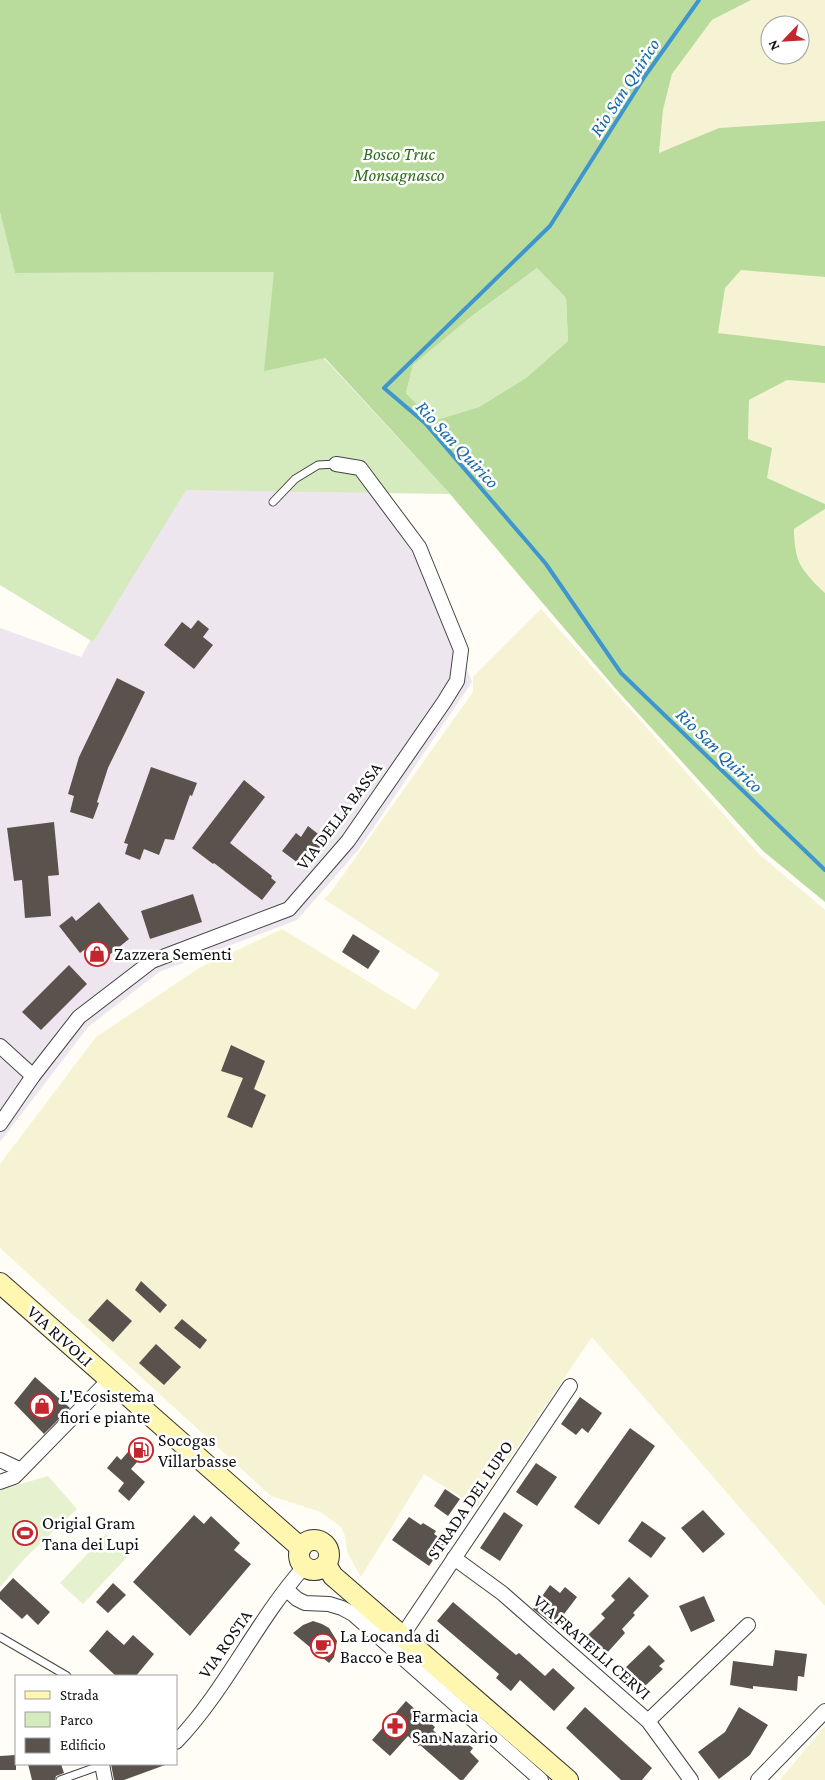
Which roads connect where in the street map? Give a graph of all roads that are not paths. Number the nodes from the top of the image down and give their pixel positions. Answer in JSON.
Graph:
{"nodes":[{"id":1,"x":336,"y":464,"type":"joint"},
{"id":2,"x":273,"y":502,"type":"dead end"},
{"id":3,"x":0,"y":1046,"type":"edge"},
{"id":4,"x":33,"y":1076,"type":"junction"},
{"id":5,"x":0,"y":1124,"type":"edge"},
{"id":6,"x":0,"y":1283,"type":"edge"},
{"id":7,"x":109,"y":1380,"type":"junction"},
{"id":8,"x":570,"y":1386,"type":"dead end"},
{"id":9,"x":0,"y":1460,"type":"edge"},
{"id":10,"x":21,"y":1470,"type":"junction"},
{"id":11,"x":0,"y":1482,"type":"edge"},
{"id":12,"x":302,"y":1558,"type":"junction"},
{"id":13,"x":454,"y":1558,"type":"junction"},
{"id":14,"x":326,"y":1565,"type":"junction"},
{"id":15,"x":287,"y":1590,"type":"junction"},
{"id":16,"x":748,"y":1625,"type":"dead end"},
{"id":17,"x":0,"y":1636,"type":"edge"},
{"id":18,"x":402,"y":1636,"type":"junction"},
{"id":19,"x":65,"y":1675,"type":"edge"},
{"id":20,"x":825,"y":1711,"type":"edge"},
{"id":21,"x":648,"y":1720,"type":"junction"},
{"id":22,"x":178,"y":1740,"type":"edge"},
{"id":23,"x":99,"y":1765,"type":"edge"},
{"id":24,"x":102,"y":1765,"type":"edge"},
{"id":25,"x":60,"y":1780,"type":"edge"},
{"id":26,"x":105,"y":1780,"type":"edge"},
{"id":27,"x":541,"y":1780,"type":"edge"},
{"id":28,"x":568,"y":1780,"type":"edge"},
{"id":29,"x":691,"y":1780,"type":"edge"},
{"id":30,"x":758,"y":1780,"type":"edge"}],
"edges":[{"from":1,"to":2,"type":"lane"},
{"from":1,"to":4,"type":"street","name":"VIA DELLA BASSA"},
{"from":3,"to":4,"type":"street"},
{"from":4,"to":5,"type":"street","name":"VIA DELLA BASSA"},
{"from":6,"to":7,"type":"street","name":"VIA RIVOLI"},
{"from":7,"to":10,"type":"street"},
{"from":7,"to":12,"type":"street","name":"VIA RIVOLI"},
{"from":8,"to":13,"type":"street","name":"STRADA DEL LUPO"},
{"from":9,"to":10,"type":"street"},
{"from":10,"to":11,"type":"street"},
{"from":12,"to":14,"type":"street"},
{"from":12,"to":14,"type":"street"},
{"from":12,"to":15,"type":"street","name":"VIA ROSTA"},
{"from":13,"to":18,"type":"street","name":"STRADA DEL LUPO"},
{"from":13,"to":21,"type":"street","name":"VIA FRATELLI CERVI"},
{"from":14,"to":18,"type":"street"},
{"from":15,"to":22,"type":"street","name":"VIA ROSTA"},
{"from":15,"to":27,"type":"street"},
{"from":16,"to":21,"type":"street"},
{"from":17,"to":19,"type":"lane"},
{"from":18,"to":28,"type":"street"},
{"from":20,"to":30,"type":"street"},
{"from":21,"to":29,"type":"street","name":"VIA FRATELLI CERVI"},
{"from":23,"to":25,"type":"lane"},
{"from":24,"to":26,"type":"street"}]}
